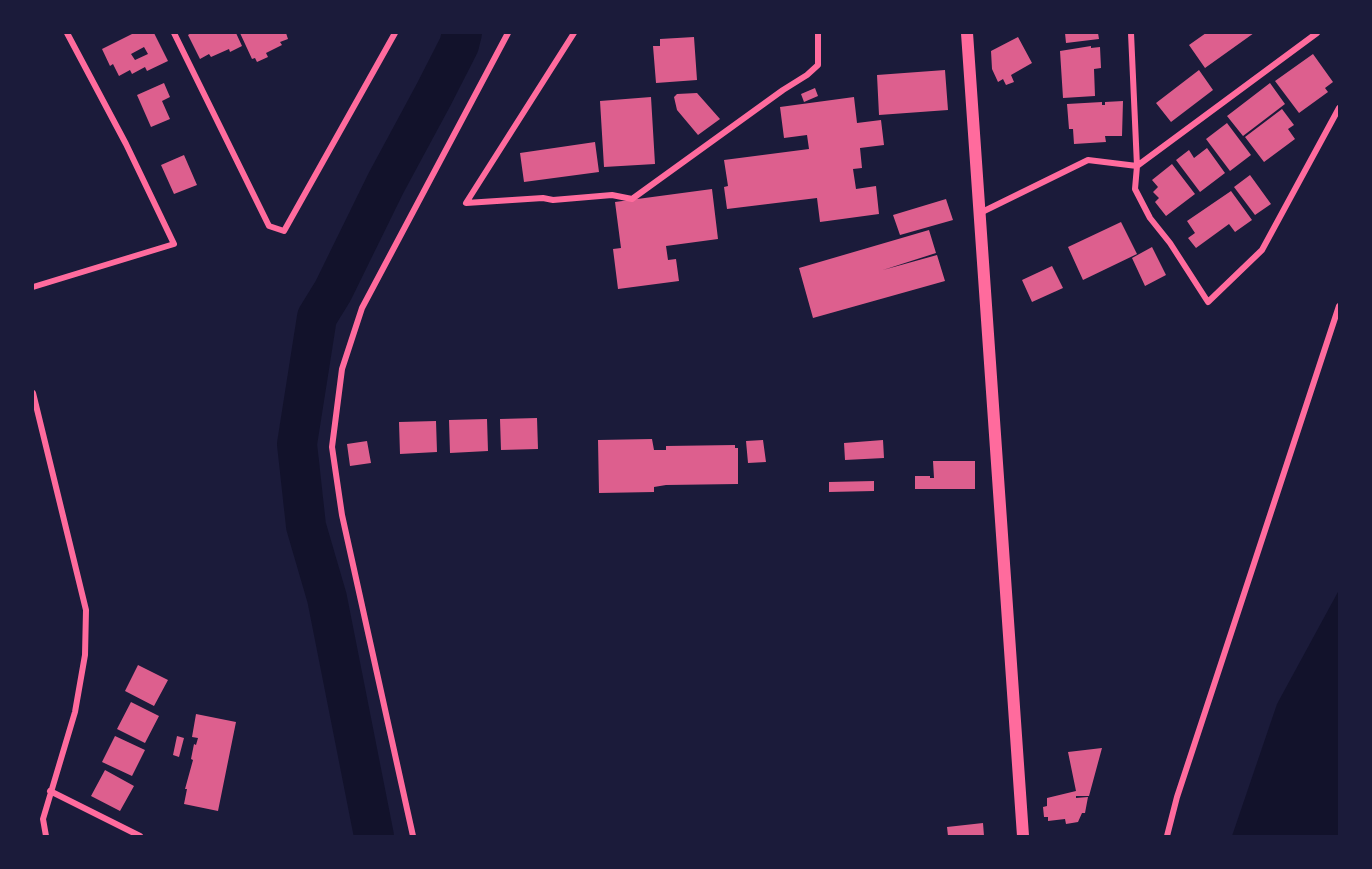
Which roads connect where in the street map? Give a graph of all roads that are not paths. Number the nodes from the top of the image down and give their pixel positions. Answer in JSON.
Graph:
{"nodes":[{"id":1,"x":67,"y":33,"type":"edge"},
{"id":2,"x":174,"y":33,"type":"edge"},
{"id":3,"x":395,"y":33,"type":"edge"},
{"id":4,"x":508,"y":33,"type":"edge"},
{"id":5,"x":574,"y":33,"type":"edge"},
{"id":6,"x":818,"y":33,"type":"edge"},
{"id":7,"x":967,"y":33,"type":"edge"},
{"id":8,"x":1131,"y":33,"type":"edge"},
{"id":9,"x":1317,"y":33,"type":"edge"},
{"id":10,"x":1339,"y":108,"type":"edge"},
{"id":11,"x":1137,"y":166,"type":"junction"},
{"id":12,"x":980,"y":213,"type":"junction"},
{"id":13,"x":33,"y":287,"type":"edge"},
{"id":14,"x":1339,"y":306,"type":"edge"},
{"id":15,"x":33,"y":393,"type":"edge"},
{"id":16,"x":50,"y":791,"type":"junction"},
{"id":17,"x":46,"y":836,"type":"edge"},
{"id":18,"x":140,"y":836,"type":"edge"},
{"id":19,"x":413,"y":836,"type":"edge"},
{"id":20,"x":1023,"y":836,"type":"edge"},
{"id":21,"x":1167,"y":836,"type":"edge"}],
"edges":[{"from":1,"to":13,"type":"street"},
{"from":2,"to":3,"type":"street"},
{"from":4,"to":19,"type":"street"},
{"from":5,"to":6,"type":"street"},
{"from":7,"to":12,"type":"main road"},
{"from":8,"to":11,"type":"street"},
{"from":9,"to":11,"type":"street"},
{"from":10,"to":11,"type":"street"},
{"from":11,"to":12,"type":"street"},
{"from":12,"to":20,"type":"main road"},
{"from":14,"to":21,"type":"street"},
{"from":15,"to":16,"type":"street"},
{"from":16,"to":17,"type":"street"},
{"from":16,"to":18,"type":"street"}]}
